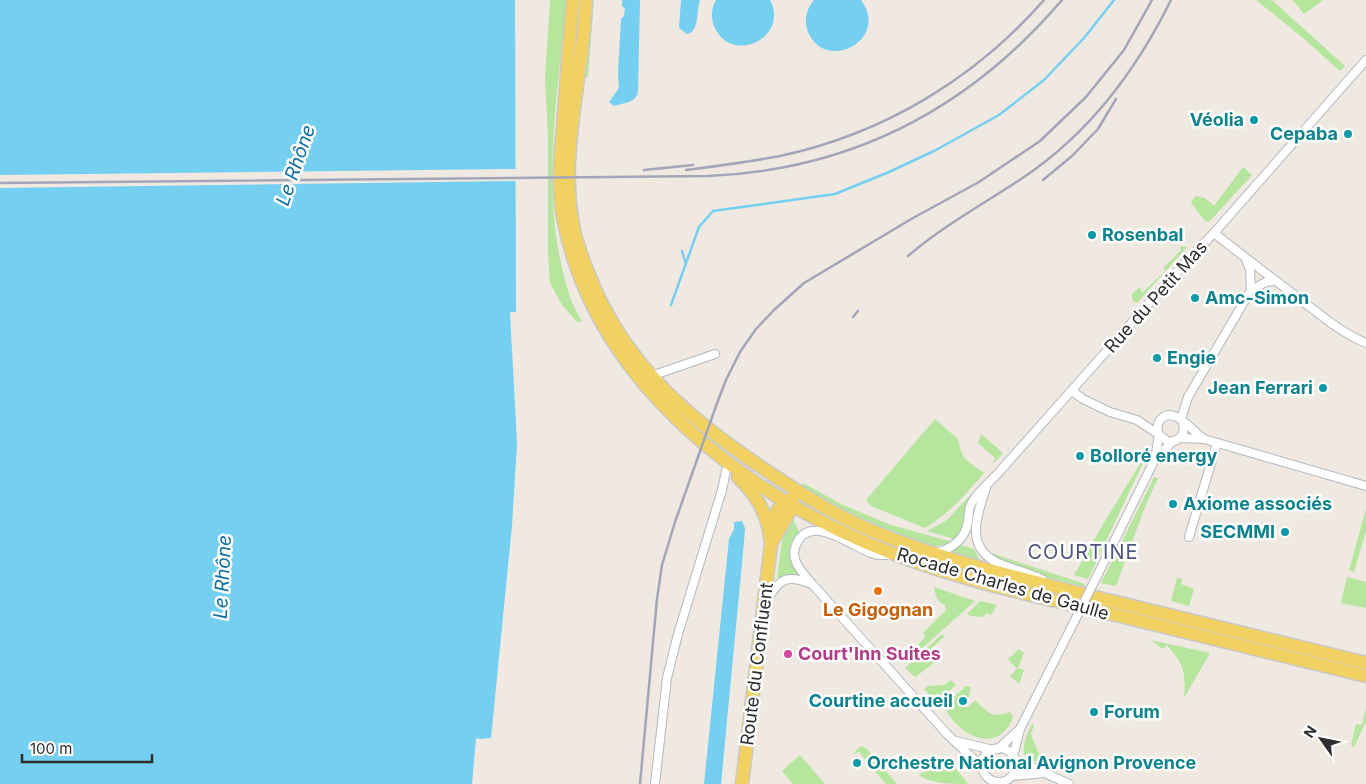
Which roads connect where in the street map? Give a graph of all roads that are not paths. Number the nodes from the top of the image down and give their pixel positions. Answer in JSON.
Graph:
{"nodes":[{"id":1,"x":572,"y":0,"type":"edge"},
{"id":2,"x":586,"y":0,"type":"edge"},
{"id":3,"x":1366,"y":60,"type":"edge"},
{"id":4,"x":1214,"y":233,"type":"junction"},
{"id":5,"x":1246,"y":259,"type":"junction"},
{"id":6,"x":1275,"y":281,"type":"junction"},
{"id":7,"x":1251,"y":290,"type":"junction"},
{"id":8,"x":1366,"y":343,"type":"edge"},
{"id":9,"x":715,"y":354,"type":"dead end"},
{"id":10,"x":651,"y":378,"type":"junction"},
{"id":11,"x":1072,"y":391,"type":"junction"},
{"id":12,"x":1160,"y":419,"type":"junction"},
{"id":13,"x":1138,"y":420,"type":"junction"},
{"id":14,"x":1182,"y":421,"type":"junction"},
{"id":15,"x":1159,"y":435,"type":"junction"},
{"id":16,"x":1180,"y":438,"type":"junction"},
{"id":17,"x":1204,"y":439,"type":"junction"},
{"id":18,"x":1172,"y":442,"type":"junction"},
{"id":19,"x":1217,"y":443,"type":"junction"},
{"id":20,"x":1155,"y":459,"type":"junction"},
{"id":21,"x":725,"y":465,"type":"junction"},
{"id":22,"x":785,"y":484,"type":"junction"},
{"id":23,"x":987,"y":486,"type":"junction"},
{"id":24,"x":1366,"y":486,"type":"edge"},
{"id":25,"x":790,"y":503,"type":"junction"},
{"id":26,"x":770,"y":529,"type":"junction"},
{"id":27,"x":870,"y":530,"type":"junction"},
{"id":28,"x":1189,"y":538,"type":"dead end"},
{"id":29,"x":771,"y":544,"type":"junction"},
{"id":30,"x":934,"y":553,"type":"junction"},
{"id":31,"x":897,"y":555,"type":"junction"},
{"id":32,"x":813,"y":585,"type":"junction"},
{"id":33,"x":1056,"y":587,"type":"junction"},
{"id":34,"x":764,"y":604,"type":"junction"},
{"id":35,"x":1366,"y":663,"type":"edge"},
{"id":36,"x":1366,"y":676,"type":"edge"},
{"id":37,"x":1020,"y":729,"type":"junction"},
{"id":38,"x":954,"y":740,"type":"junction"},
{"id":39,"x":995,"y":749,"type":"junction"},
{"id":40,"x":1014,"y":758,"type":"junction"},
{"id":41,"x":982,"y":767,"type":"junction"},
{"id":42,"x":1045,"y":772,"type":"junction"},
{"id":43,"x":1008,"y":780,"type":"edge"},
{"id":44,"x":992,"y":782,"type":"edge"},
{"id":45,"x":655,"y":784,"type":"edge"},
{"id":46,"x":742,"y":784,"type":"edge"},
{"id":47,"x":1069,"y":784,"type":"edge"}],
"edges":[{"from":1,"to":21,"type":"main road","name":"Rocade Charles de Gaulle"},
{"from":2,"to":10,"type":"main road","name":"Rocade Charles de Gaulle"},
{"from":3,"to":4,"type":"street","name":"Rue du Petit Mas"},
{"from":4,"to":5,"type":"street"},
{"from":4,"to":11,"type":"street","name":"Rue du Petit Mas"},
{"from":5,"to":6,"type":"street"},
{"from":5,"to":7,"type":"street"},
{"from":6,"to":7,"type":"street"},
{"from":6,"to":8,"type":"street"},
{"from":7,"to":14,"type":"street"},
{"from":9,"to":10,"type":"street"},
{"from":10,"to":22,"type":"main road","name":"Rocade Charles de Gaulle"},
{"from":11,"to":13,"type":"street"},
{"from":11,"to":23,"type":"street","name":"Rue du Petit Mas"},
{"from":12,"to":13,"type":"street"},
{"from":12,"to":14,"type":"street"},
{"from":12,"to":15,"type":"street"},
{"from":13,"to":15,"type":"street"},
{"from":14,"to":16,"type":"street"},
{"from":14,"to":17,"type":"street"},
{"from":15,"to":18,"type":"street"},
{"from":15,"to":20,"type":"street"},
{"from":16,"to":17,"type":"street"},
{"from":16,"to":18,"type":"street"},
{"from":17,"to":19,"type":"street"},
{"from":18,"to":20,"type":"street"},
{"from":19,"to":24,"type":"street"},
{"from":19,"to":28,"type":"street"},
{"from":20,"to":37,"type":"street","bridge":true},
{"from":21,"to":25,"type":"main road","name":"Rocade Charles de Gaulle"},
{"from":21,"to":26,"type":"main road"},
{"from":21,"to":45,"type":"street"},
{"from":22,"to":25,"type":"main road"},
{"from":22,"to":27,"type":"main road","name":"Rocade Charles de Gaulle"},
{"from":23,"to":30,"type":"street","name":"Rue du Petit Mas"},
{"from":23,"to":33,"type":"street"},
{"from":25,"to":26,"type":"main road"},
{"from":25,"to":27,"type":"main road"},
{"from":25,"to":29,"type":"main road"},
{"from":25,"to":31,"type":"main road","name":"Rocade Charles de Gaulle"},
{"from":26,"to":29,"type":"main road"},
{"from":27,"to":30,"type":"main road","name":"Rocade Charles de Gaulle"},
{"from":29,"to":34,"type":"main road","name":"Route du Confluent"},
{"from":30,"to":33,"type":"main road","name":"Rocade Charles de Gaulle"},
{"from":31,"to":32,"type":"street"},
{"from":31,"to":36,"type":"main road","name":"Rocade Charles de Gaulle"},
{"from":32,"to":34,"type":"street"},
{"from":32,"to":38,"type":"street"},
{"from":33,"to":35,"type":"main road","name":"Rocade Charles de Gaulle"},
{"from":34,"to":46,"type":"main road","name":"Route du Confluent"},
{"from":37,"to":39,"type":"street"},
{"from":37,"to":40,"type":"street"},
{"from":38,"to":39,"type":"street"},
{"from":38,"to":41,"type":"street"},
{"from":39,"to":40,"type":"street"},
{"from":39,"to":41,"type":"street"},
{"from":40,"to":42,"type":"street"},
{"from":40,"to":43,"type":"street"},
{"from":41,"to":44,"type":"street"},
{"from":42,"to":43,"type":"street"},
{"from":42,"to":47,"type":"street"},
{"from":43,"to":44,"type":"street"}]}
